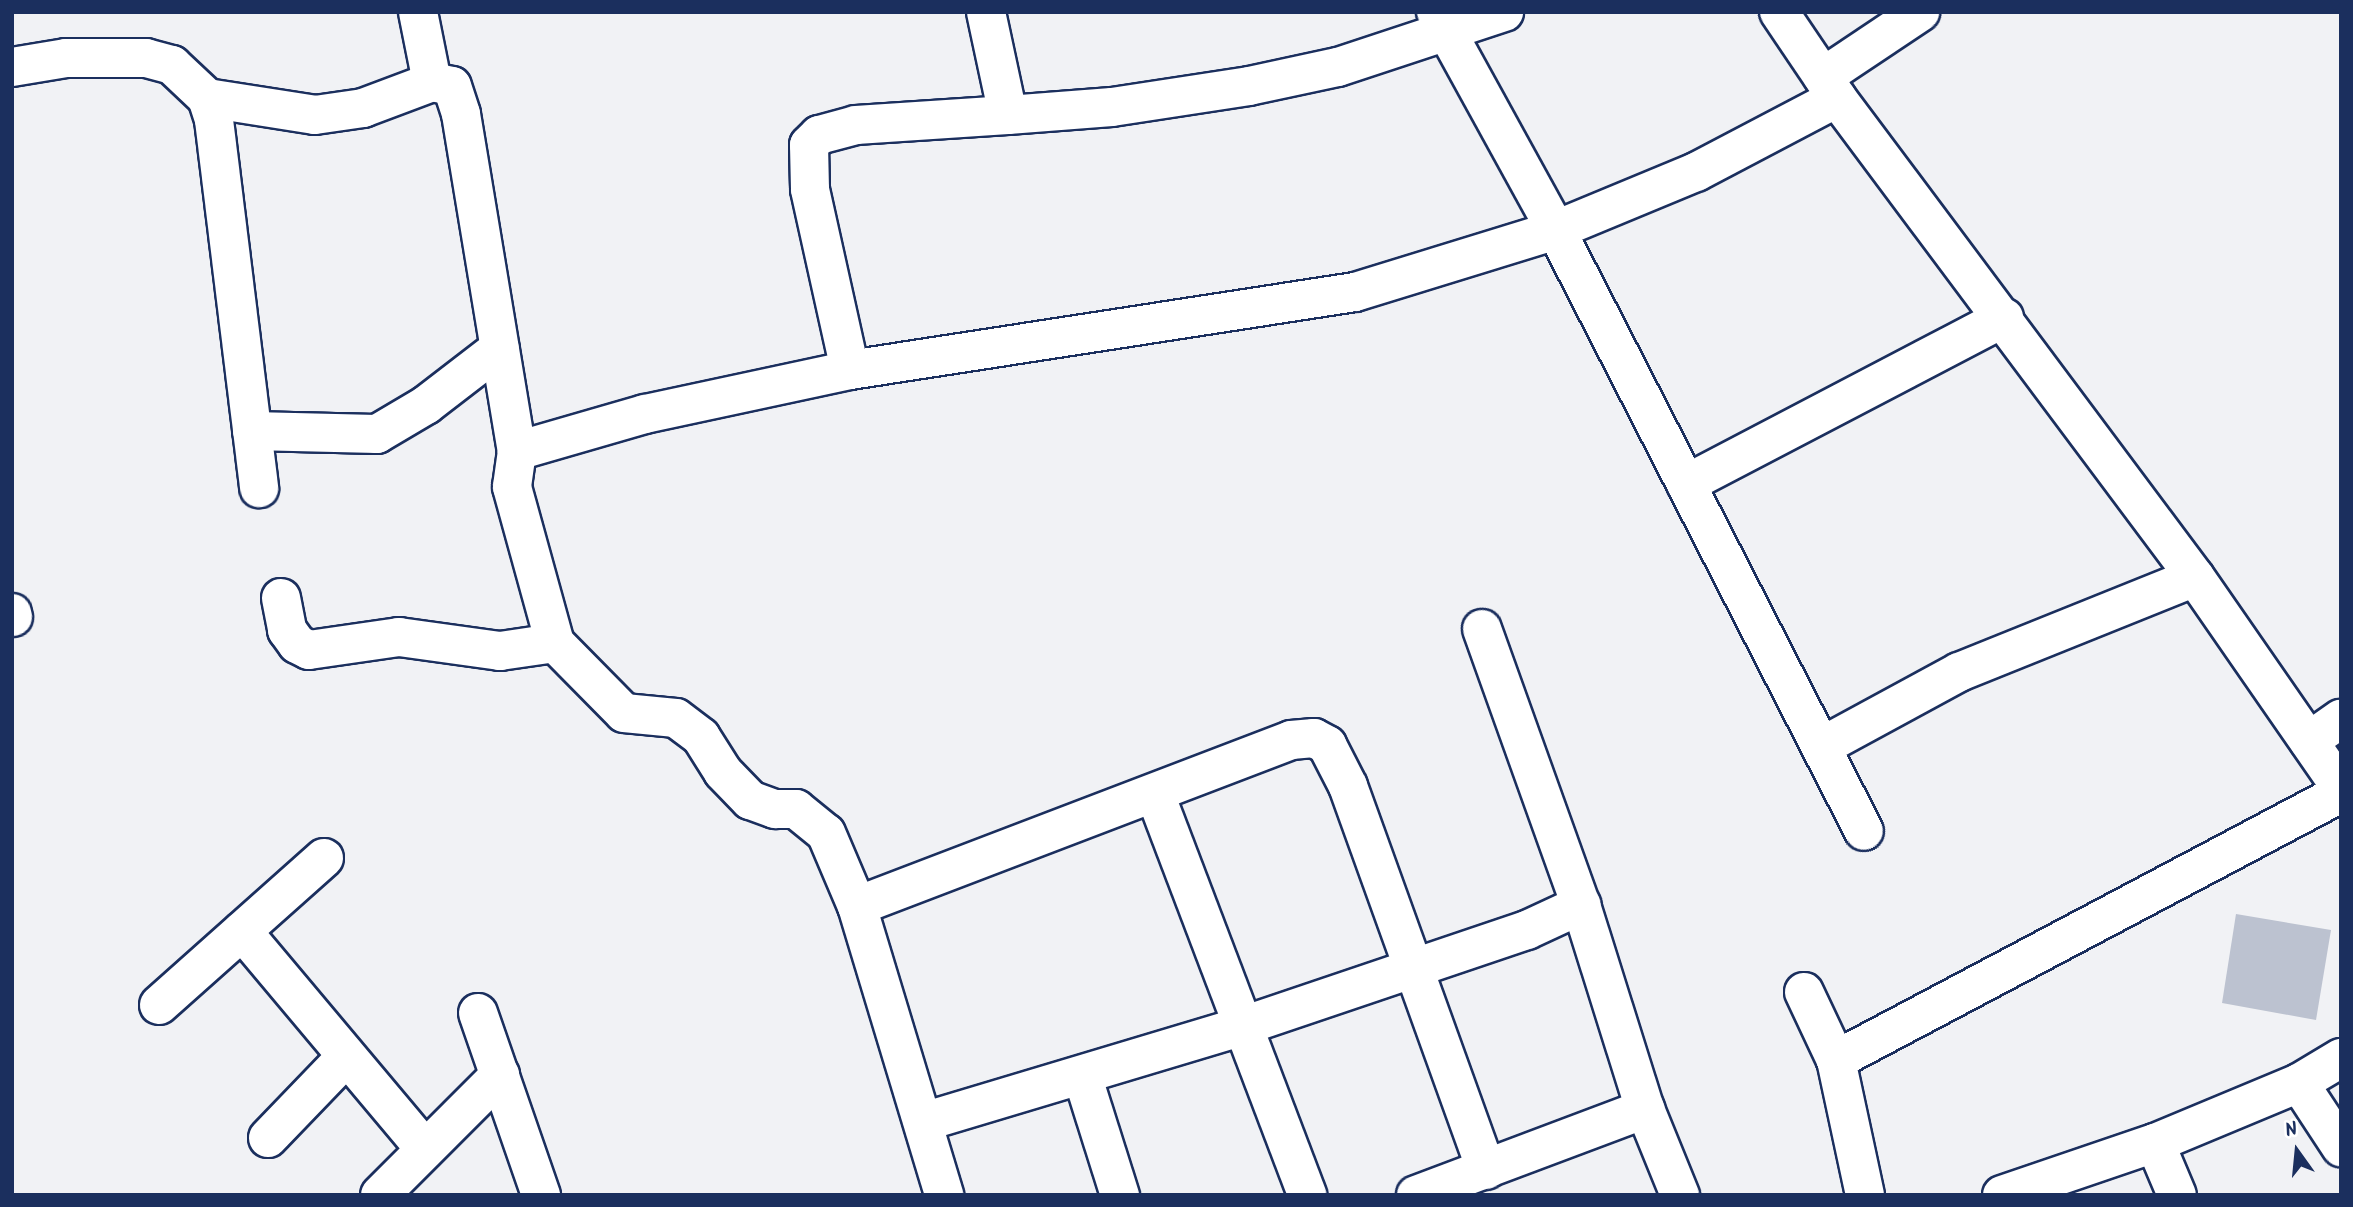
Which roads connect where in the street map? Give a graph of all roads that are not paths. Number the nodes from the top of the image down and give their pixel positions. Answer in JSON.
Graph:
{"nodes":[{"id":1,"x":418,"y":12,"type":"edge"},
{"id":2,"x":986,"y":12,"type":"edge"},
{"id":3,"x":1504,"y":12,"type":"edge"},
{"id":4,"x":1779,"y":12,"type":"edge"},
{"id":5,"x":1920,"y":12,"type":"edge"},
{"id":6,"x":1442,"y":22,"type":"edge"},
{"id":7,"x":12,"y":67,"type":"edge"},
{"id":8,"x":432,"y":82,"type":"junction"},
{"id":9,"x":1830,"y":87,"type":"junction"},
{"id":10,"x":207,"y":98,"type":"junction"},
{"id":11,"x":1008,"y":115,"type":"junction"},
{"id":12,"x":1556,"y":230,"type":"junction"},
{"id":13,"x":2004,"y":318,"type":"junction"},
{"id":14,"x":500,"y":348,"type":"junction"},
{"id":15,"x":850,"y":370,"type":"junction"},
{"id":16,"x":251,"y":431,"type":"junction"},
{"id":17,"x":517,"y":451,"type":"junction"},
{"id":18,"x":1686,"y":484,"type":"junction"},
{"id":19,"x":259,"y":488,"type":"dead end"},
{"id":20,"x":2195,"y":576,"type":"junction"},
{"id":21,"x":281,"y":598,"type":"dead end"},
{"id":22,"x":1482,"y":629,"type":"dead end"},
{"id":23,"x":555,"y":643,"type":"junction"},
{"id":24,"x":2341,"y":719,"type":"edge"},
{"id":25,"x":2309,"y":741,"type":"junction"},
{"id":26,"x":1821,"y":747,"type":"junction"},
{"id":27,"x":2341,"y":791,"type":"edge"},
{"id":28,"x":1155,"y":794,"type":"junction"},
{"id":29,"x":1864,"y":831,"type":"dead end"},
{"id":30,"x":324,"y":858,"type":"dead end"},
{"id":31,"x":1581,"y":905,"type":"junction"},
{"id":32,"x":857,"y":906,"type":"junction"},
{"id":33,"x":242,"y":931,"type":"junction"},
{"id":34,"x":1417,"y":969,"type":"junction"},
{"id":35,"x":1804,"y":992,"type":"dead end"},
{"id":36,"x":159,"y":1005,"type":"dead end"},
{"id":37,"x":478,"y":1013,"type":"dead end"},
{"id":38,"x":1246,"y":1025,"type":"junction"},
{"id":39,"x":346,"y":1057,"type":"junction"},
{"id":40,"x":2341,"y":1058,"type":"edge"},
{"id":41,"x":1836,"y":1060,"type":"junction"},
{"id":42,"x":500,"y":1075,"type":"junction"},
{"id":43,"x":1083,"y":1078,"type":"junction"},
{"id":44,"x":2299,"y":1083,"type":"junction"},
{"id":45,"x":1646,"y":1109,"type":"junction"},
{"id":46,"x":923,"y":1122,"type":"junction"},
{"id":47,"x":268,"y":1138,"type":"dead end"},
{"id":48,"x":2155,"y":1143,"type":"junction"},
{"id":49,"x":2341,"y":1147,"type":"edge"},
{"id":50,"x":425,"y":1149,"type":"junction"},
{"id":51,"x":1486,"y":1170,"type":"junction"},
{"id":52,"x":380,"y":1195,"type":"edge"},
{"id":53,"x":541,"y":1195,"type":"edge"},
{"id":54,"x":944,"y":1195,"type":"edge"},
{"id":55,"x":1120,"y":1195,"type":"edge"},
{"id":56,"x":1307,"y":1195,"type":"edge"},
{"id":57,"x":1416,"y":1195,"type":"edge"},
{"id":58,"x":1680,"y":1195,"type":"edge"},
{"id":59,"x":1865,"y":1195,"type":"edge"},
{"id":60,"x":2002,"y":1195,"type":"edge"},
{"id":61,"x":2178,"y":1195,"type":"edge"}],
"edges":[{"from":1,"to":8,"type":"street"},
{"from":2,"to":11,"type":"street"},
{"from":3,"to":6,"type":"street"},
{"from":4,"to":9,"type":"street"},
{"from":5,"to":9,"type":"street"},
{"from":6,"to":11,"type":"street"},
{"from":6,"to":12,"type":"street"},
{"from":7,"to":10,"type":"street"},
{"from":8,"to":10,"type":"street"},
{"from":8,"to":14,"type":"street"},
{"from":9,"to":12,"type":"street"},
{"from":9,"to":13,"type":"street"},
{"from":10,"to":16,"type":"street"},
{"from":11,"to":15,"type":"street"},
{"from":12,"to":15,"type":"street"},
{"from":12,"to":18,"type":"street"},
{"from":13,"to":18,"type":"street"},
{"from":13,"to":20,"type":"street"},
{"from":14,"to":16,"type":"street"},
{"from":14,"to":17,"type":"street"},
{"from":15,"to":17,"type":"street"},
{"from":16,"to":19,"type":"street"},
{"from":17,"to":23,"type":"street"},
{"from":18,"to":26,"type":"street"},
{"from":20,"to":25,"type":"street"},
{"from":20,"to":26,"type":"street"},
{"from":21,"to":23,"type":"street"},
{"from":22,"to":31,"type":"street"},
{"from":23,"to":32,"type":"street"},
{"from":24,"to":25,"type":"street"},
{"from":25,"to":27,"type":"street"},
{"from":26,"to":29,"type":"street"},
{"from":27,"to":41,"type":"street"},
{"from":28,"to":32,"type":"street"},
{"from":28,"to":34,"type":"street"},
{"from":28,"to":38,"type":"street"},
{"from":30,"to":33,"type":"street"},
{"from":31,"to":34,"type":"street"},
{"from":31,"to":45,"type":"street"},
{"from":32,"to":46,"type":"street"},
{"from":33,"to":36,"type":"street"},
{"from":33,"to":39,"type":"street"},
{"from":34,"to":38,"type":"street"},
{"from":34,"to":51,"type":"street"},
{"from":35,"to":41,"type":"street"},
{"from":37,"to":42,"type":"street"},
{"from":38,"to":43,"type":"street"},
{"from":38,"to":56,"type":"street"},
{"from":39,"to":47,"type":"street"},
{"from":39,"to":50,"type":"street"},
{"from":40,"to":44,"type":"street"},
{"from":41,"to":59,"type":"street"},
{"from":42,"to":50,"type":"street"},
{"from":42,"to":53,"type":"street"},
{"from":43,"to":46,"type":"street"},
{"from":43,"to":55,"type":"street"},
{"from":44,"to":48,"type":"street"},
{"from":44,"to":49,"type":"street"},
{"from":45,"to":51,"type":"street"},
{"from":45,"to":58,"type":"street"},
{"from":46,"to":54,"type":"street"},
{"from":48,"to":60,"type":"street"},
{"from":48,"to":61,"type":"street"},
{"from":50,"to":52,"type":"street"},
{"from":51,"to":57,"type":"street"}]}
